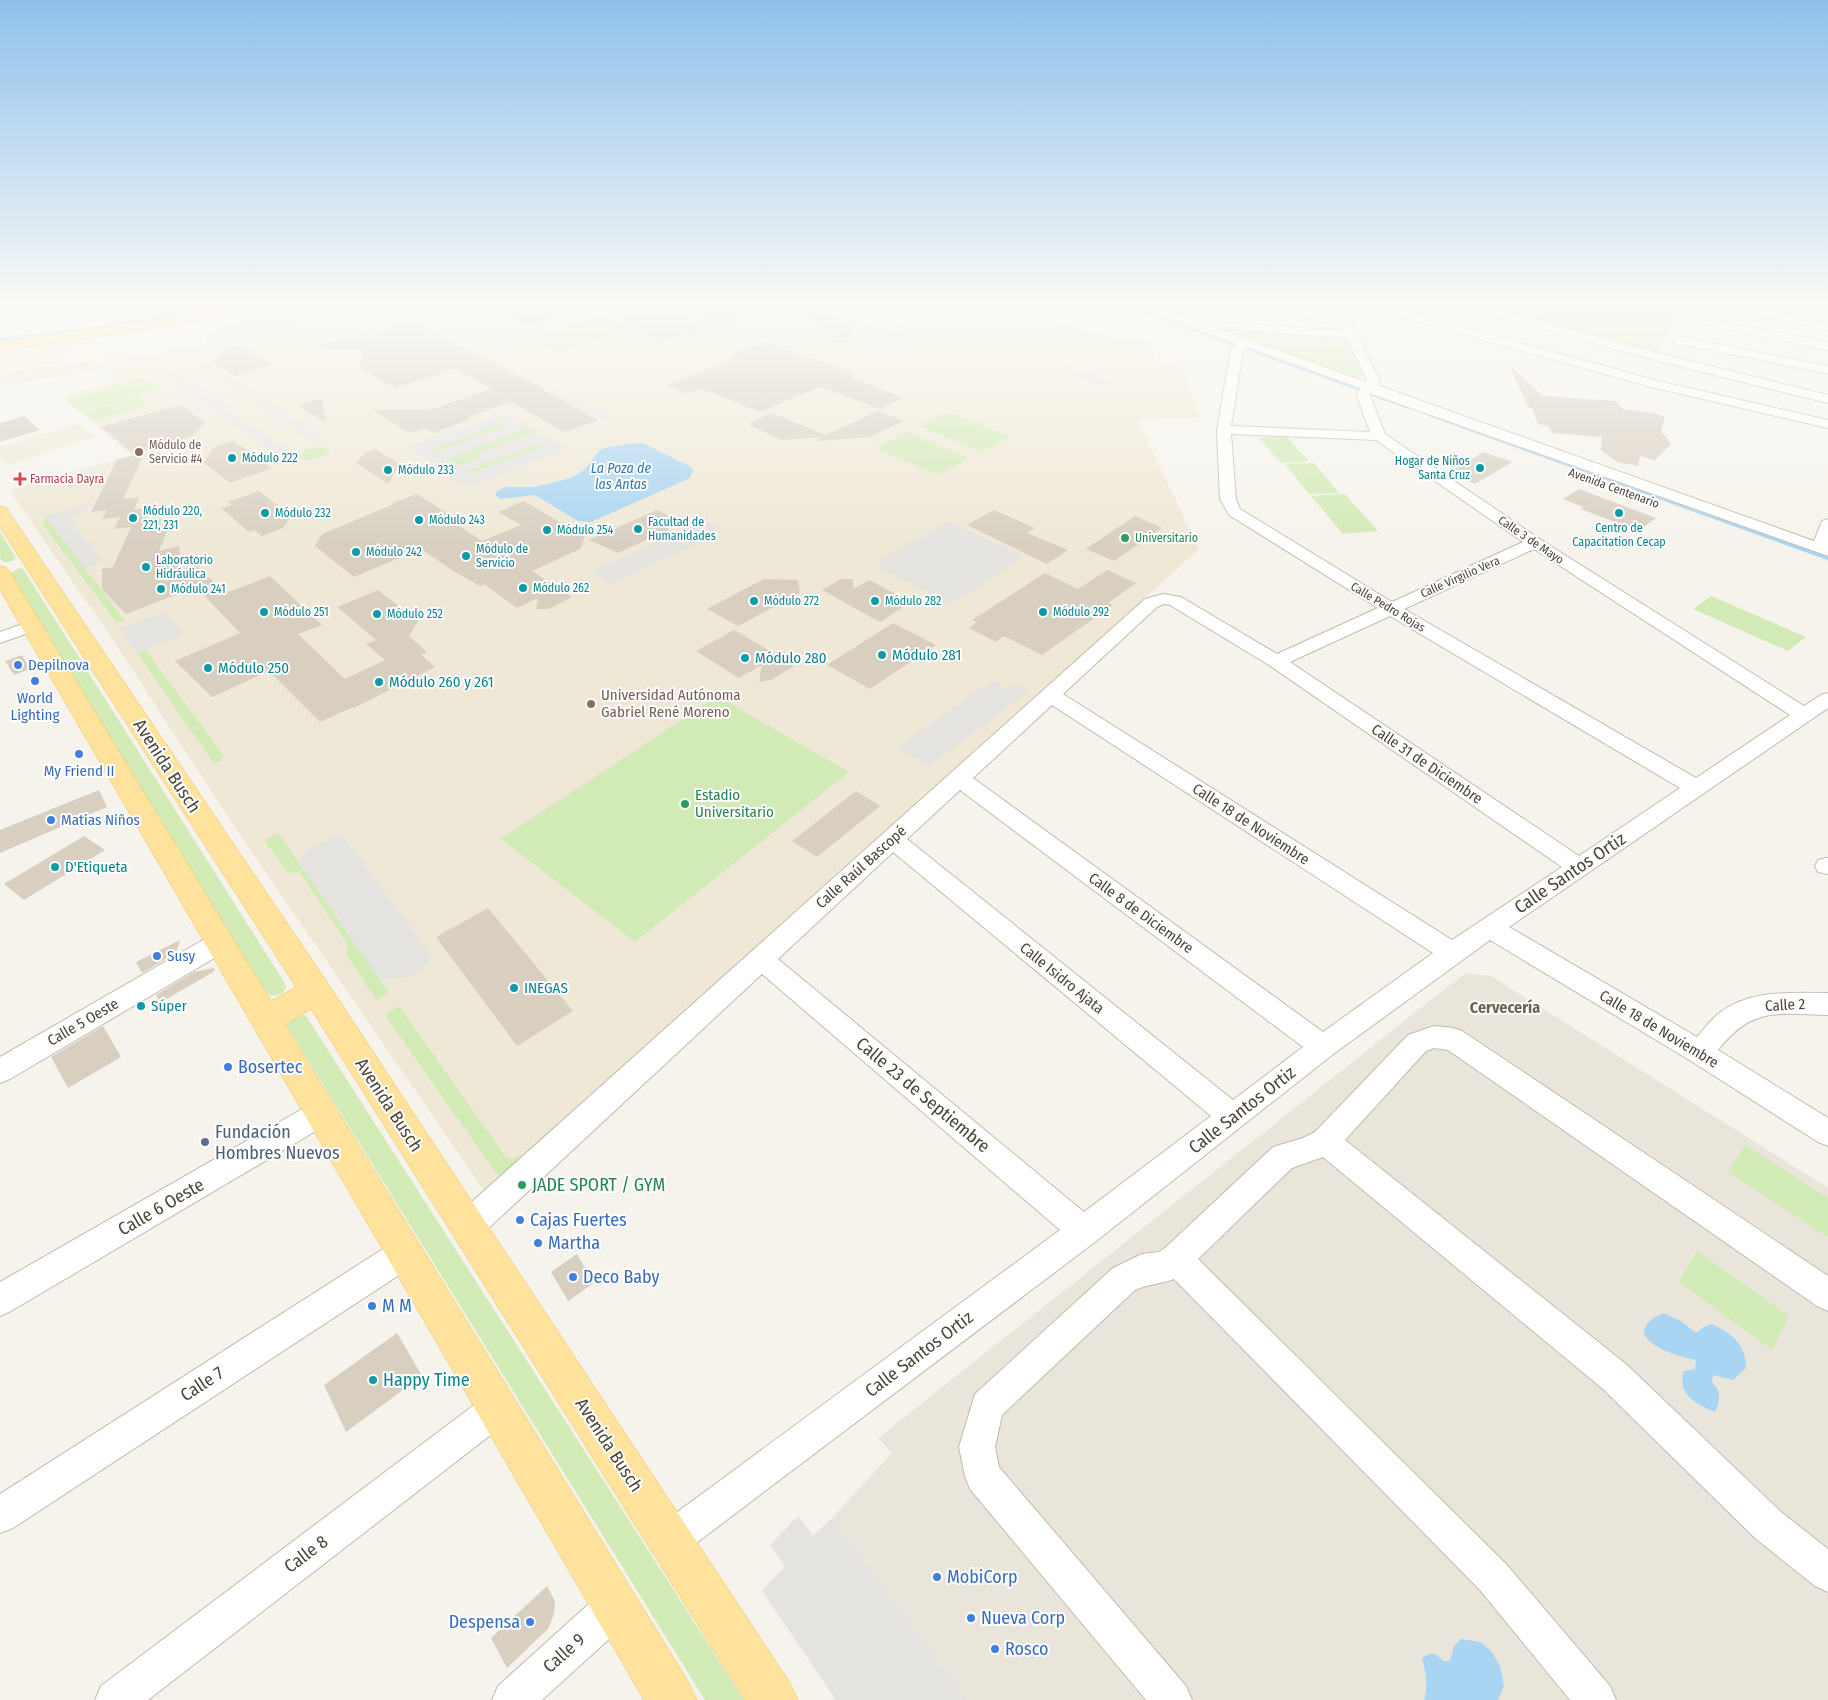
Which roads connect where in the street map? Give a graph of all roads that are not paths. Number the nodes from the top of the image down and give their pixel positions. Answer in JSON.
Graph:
{"nodes":[{"id":1,"x":1232,"y":388,"type":"edge"},
{"id":2,"x":1361,"y":388,"type":"edge"},
{"id":3,"x":1713,"y":388,"type":"edge"},
{"id":4,"x":1762,"y":388,"type":"edge"},
{"id":5,"x":1366,"y":390,"type":"junction"},
{"id":6,"x":1828,"y":399,"type":"edge"},
{"id":7,"x":1406,"y":400,"type":"junction"},
{"id":8,"x":1828,"y":424,"type":"edge"},
{"id":9,"x":1224,"y":430,"type":"junction"},
{"id":10,"x":1379,"y":436,"type":"junction"},
{"id":11,"x":0,"y":512,"type":"edge"},
{"id":12,"x":1828,"y":524,"type":"edge"},
{"id":13,"x":1535,"y":543,"type":"junction"},
{"id":14,"x":1824,"y":549,"type":"edge"},
{"id":15,"x":31,"y":558,"type":"junction"},
{"id":16,"x":1828,"y":565,"type":"edge"},
{"id":17,"x":0,"y":568,"type":"edge"},
{"id":18,"x":0,"y":572,"type":"edge"},
{"id":19,"x":1391,"y":609,"type":"junction"},
{"id":20,"x":31,"y":626,"type":"junction"},
{"id":21,"x":0,"y":638,"type":"edge"},
{"id":22,"x":1276,"y":661,"type":"junction"},
{"id":23,"x":1050,"y":695,"type":"junction"},
{"id":24,"x":1819,"y":709,"type":"edge"},
{"id":25,"x":958,"y":778,"type":"junction"},
{"id":26,"x":1696,"y":788,"type":"junction"},
{"id":27,"x":892,"y":839,"type":"junction"},
{"id":28,"x":1579,"y":867,"type":"junction"},
{"id":29,"x":1489,"y":927,"type":"junction"},
{"id":30,"x":219,"y":943,"type":"junction"},
{"id":31,"x":1452,"y":953,"type":"junction"},
{"id":32,"x":761,"y":958,"type":"junction"},
{"id":33,"x":316,"y":991,"type":"junction"},
{"id":34,"x":1828,"y":1004,"type":"edge"},
{"id":35,"x":265,"y":1020,"type":"junction"},
{"id":36,"x":1323,"y":1048,"type":"junction"},
{"id":37,"x":1700,"y":1053,"type":"junction"},
{"id":38,"x":0,"y":1071,"type":"edge"},
{"id":39,"x":322,"y":1113,"type":"junction"},
{"id":40,"x":1233,"y":1117,"type":"junction"},
{"id":41,"x":1828,"y":1133,"type":"edge"},
{"id":42,"x":1325,"y":1141,"type":"junction"},
{"id":43,"x":467,"y":1227,"type":"junction"},
{"id":44,"x":1084,"y":1231,"type":"junction"},
{"id":45,"x":405,"y":1253,"type":"junction"},
{"id":46,"x":1176,"y":1259,"type":"junction"},
{"id":47,"x":1828,"y":1295,"type":"edge"},
{"id":48,"x":0,"y":1300,"type":"edge"},
{"id":49,"x":498,"y":1408,"type":"junction"},
{"id":50,"x":0,"y":1515,"type":"edge"},
{"id":51,"x":670,"y":1540,"type":"junction"},
{"id":52,"x":1828,"y":1573,"type":"edge"},
{"id":53,"x":616,"y":1606,"type":"junction"},
{"id":54,"x":115,"y":1700,"type":"edge"},
{"id":55,"x":512,"y":1700,"type":"edge"},
{"id":56,"x":672,"y":1700,"type":"edge"},
{"id":57,"x":773,"y":1700,"type":"edge"},
{"id":58,"x":1172,"y":1700,"type":"edge"},
{"id":59,"x":1596,"y":1700,"type":"edge"}],
"edges":[{"from":1,"to":9,"type":"street","name":"Calle Pedro Rojas"},
{"from":2,"to":5,"type":"street","name":"Avenida Centenario"},
{"from":3,"to":8,"type":"street"},
{"from":4,"to":6,"type":"street"},
{"from":5,"to":7,"type":"street","name":"Avenida Centenario"},
{"from":5,"to":10,"type":"street"},
{"from":7,"to":14,"type":"street","name":"Avenida Centenario"},
{"from":7,"to":16,"type":"street","name":"Avenida Centenario"},
{"from":9,"to":10,"type":"street"},
{"from":9,"to":19,"type":"street","name":"Calle Pedro Rojas"},
{"from":10,"to":13,"type":"street","name":"Calle 3 de Mayo"},
{"from":11,"to":15,"type":"main road","name":"Avenida Busch"},
{"from":12,"to":14,"type":"street"},
{"from":13,"to":19,"type":"street","name":"Calle Virgilio Vera"},
{"from":13,"to":24,"type":"street","name":"Calle 3 de Mayo"},
{"from":15,"to":17,"type":"main road"},
{"from":15,"to":33,"type":"main road","name":"Avenida Busch"},
{"from":18,"to":20,"type":"main road"},
{"from":19,"to":22,"type":"street","name":"Calle Virgilio Vera"},
{"from":19,"to":26,"type":"street","name":"Calle Pedro Rojas"},
{"from":20,"to":21,"type":"street"},
{"from":20,"to":30,"type":"main road"},
{"from":22,"to":23,"type":"street","name":"Calle Raúl Bascopé"},
{"from":22,"to":28,"type":"street","name":"Calle 31 de Diciembre"},
{"from":23,"to":25,"type":"street","name":"Calle Raúl Bascopé"},
{"from":23,"to":31,"type":"street","name":"Calle 18 de Noviembre"},
{"from":24,"to":26,"type":"street","name":"Calle Santos Ortiz"},
{"from":25,"to":27,"type":"street","name":"Calle Raúl Bascopé"},
{"from":25,"to":36,"type":"street","name":"Calle 8 de Diciembre"},
{"from":26,"to":28,"type":"street","name":"Calle Santos Ortiz"},
{"from":27,"to":32,"type":"street","name":"Calle Raúl Bascopé"},
{"from":27,"to":40,"type":"street","name":"Calle Isidro Ajata"},
{"from":28,"to":29,"type":"street","name":"Calle Santos Ortiz"},
{"from":29,"to":31,"type":"street","name":"Calle Santos Ortiz"},
{"from":29,"to":37,"type":"street","name":"Calle 18 de Noviembre"},
{"from":30,"to":35,"type":"main road"},
{"from":30,"to":38,"type":"street","name":"Calle 5 Oeste"},
{"from":31,"to":36,"type":"street","name":"Calle Santos Ortiz"},
{"from":32,"to":43,"type":"street","name":"Calle Raúl Bascopé"},
{"from":32,"to":44,"type":"street","name":"Calle 23 de Septiembre"},
{"from":33,"to":35,"type":"main road"},
{"from":33,"to":43,"type":"main road","name":"Avenida Busch"},
{"from":34,"to":37,"type":"street","name":"Calle 2"},
{"from":35,"to":39,"type":"main road"},
{"from":36,"to":40,"type":"street","name":"Calle Santos Ortiz"},
{"from":37,"to":41,"type":"street","name":"Calle 18 de Noviembre"},
{"from":39,"to":45,"type":"main road"},
{"from":39,"to":48,"type":"street","name":"Calle 6 Oeste"},
{"from":40,"to":44,"type":"street","name":"Calle Santos Ortiz"},
{"from":42,"to":46,"type":"street"},
{"from":42,"to":47,"type":"street"},
{"from":42,"to":52,"type":"street"},
{"from":43,"to":51,"type":"main road","name":"Avenida Busch"},
{"from":44,"to":51,"type":"street","name":"Calle Santos Ortiz"},
{"from":45,"to":49,"type":"main road"},
{"from":45,"to":50,"type":"street","name":"Calle 7"},
{"from":46,"to":58,"type":"street"},
{"from":46,"to":59,"type":"street"},
{"from":49,"to":53,"type":"main road"},
{"from":49,"to":54,"type":"street","name":"Calle 8"},
{"from":51,"to":57,"type":"main road","name":"Avenida Busch"},
{"from":53,"to":55,"type":"street","name":"Calle 9"},
{"from":53,"to":56,"type":"main road"}]}
